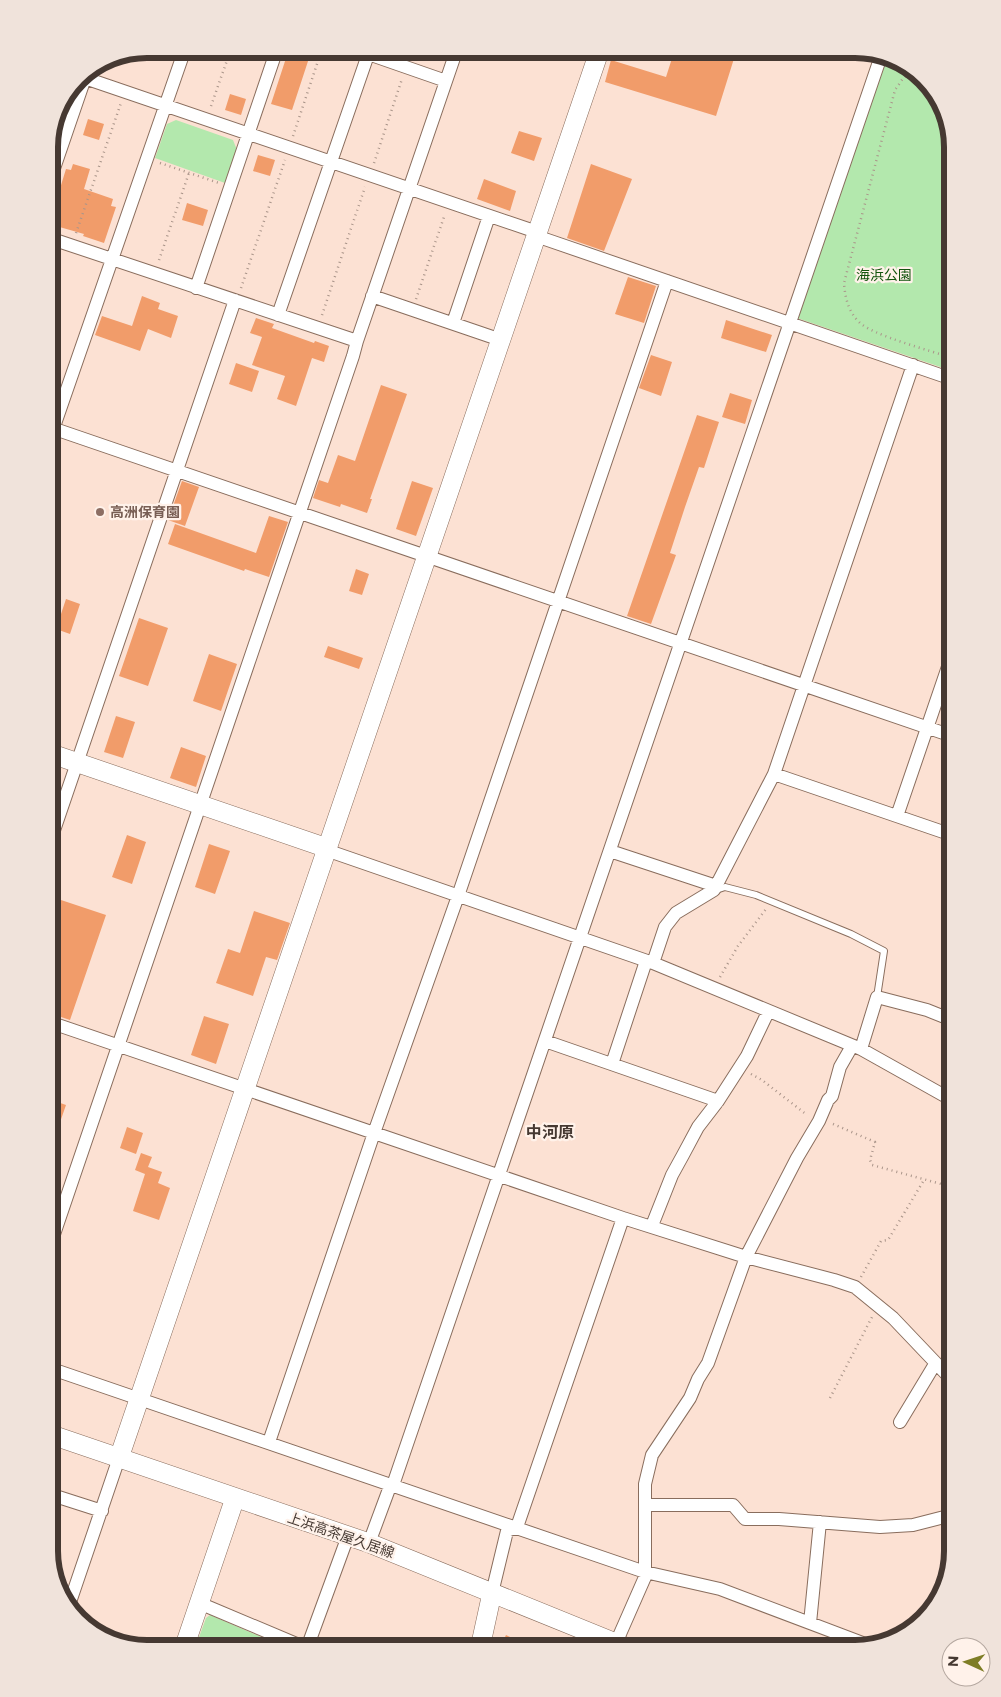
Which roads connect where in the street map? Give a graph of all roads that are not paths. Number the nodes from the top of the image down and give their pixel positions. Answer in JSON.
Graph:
{"nodes":[{"id":1,"x":182,"y":58,"type":"edge"},
{"id":2,"x":274,"y":58,"type":"edge"},
{"id":3,"x":367,"y":58,"type":"edge"},
{"id":4,"x":387,"y":58,"type":"edge"},
{"id":5,"x":454,"y":58,"type":"edge"},
{"id":6,"x":597,"y":58,"type":"edge"},
{"id":7,"x":879,"y":61,"type":"edge"},
{"id":8,"x":88,"y":79,"type":"edge"},
{"id":9,"x":446,"y":81,"type":"junction"},
{"id":10,"x":78,"y":89,"type":"edge"},
{"id":11,"x":166,"y":106,"type":"junction"},
{"id":12,"x":248,"y":134,"type":"junction"},
{"id":13,"x":58,"y":154,"type":"edge"},
{"id":14,"x":330,"y":162,"type":"junction"},
{"id":15,"x":408,"y":189,"type":"junction"},
{"id":16,"x":489,"y":216,"type":"junction"},
{"id":17,"x":536,"y":234,"type":"junction"},
{"id":18,"x":58,"y":241,"type":"edge"},
{"id":19,"x":111,"y":259,"type":"junction"},
{"id":20,"x":667,"y":281,"type":"junction"},
{"id":21,"x":196,"y":288,"type":"junction"},
{"id":22,"x":372,"y":296,"type":"junction"},
{"id":23,"x":236,"y":300,"type":"junction"},
{"id":24,"x":278,"y":314,"type":"junction"},
{"id":25,"x":790,"y":323,"type":"junction"},
{"id":26,"x":453,"y":324,"type":"junction"},
{"id":27,"x":500,"y":340,"type":"junction"},
{"id":28,"x":356,"y":341,"type":"junction"},
{"id":29,"x":913,"y":365,"type":"junction"},
{"id":30,"x":944,"y":376,"type":"edge"},
{"id":31,"x":58,"y":409,"type":"edge"},
{"id":32,"x":58,"y":434,"type":"edge"},
{"id":33,"x":176,"y":471,"type":"junction"},
{"id":34,"x":299,"y":513,"type":"junction"},
{"id":35,"x":427,"y":556,"type":"junction"},
{"id":36,"x":558,"y":601,"type":"junction"},
{"id":37,"x":681,"y":643,"type":"junction"},
{"id":38,"x":944,"y":678,"type":"edge"},
{"id":39,"x":804,"y":685,"type":"junction"},
{"id":40,"x":927,"y":728,"type":"junction"},
{"id":41,"x":944,"y":733,"type":"edge"},
{"id":42,"x":58,"y":756,"type":"edge"},
{"id":43,"x":77,"y":763,"type":"junction"},
{"id":44,"x":774,"y":774,"type":"junction"},
{"id":45,"x":200,"y":805,"type":"junction"},
{"id":46,"x":897,"y":816,"type":"junction"},
{"id":47,"x":58,"y":819,"type":"edge"},
{"id":48,"x":944,"y":832,"type":"edge"},
{"id":49,"x":327,"y":849,"type":"junction"},
{"id":50,"x":610,"y":850,"type":"junction"},
{"id":51,"x":715,"y":888,"type":"junction"},
{"id":52,"x":458,"y":896,"type":"junction"},
{"id":53,"x":580,"y":938,"type":"junction"},
{"id":54,"x":649,"y":962,"type":"junction"},
{"id":55,"x":877,"y":997,"type":"junction"},
{"id":56,"x":768,"y":1012,"type":"junction"},
{"id":57,"x":944,"y":1017,"type":"edge"},
{"id":58,"x":58,"y":1025,"type":"edge"},
{"id":59,"x":545,"y":1041,"type":"junction"},
{"id":60,"x":118,"y":1045,"type":"junction"},
{"id":61,"x":857,"y":1048,"type":"junction"},
{"id":62,"x":612,"y":1064,"type":"junction"},
{"id":63,"x":245,"y":1088,"type":"junction"},
{"id":64,"x":944,"y":1096,"type":"edge"},
{"id":65,"x":718,"y":1101,"type":"junction"},
{"id":66,"x":374,"y":1133,"type":"junction"},
{"id":67,"x":500,"y":1175,"type":"junction"},
{"id":68,"x":623,"y":1218,"type":"junction"},
{"id":69,"x":58,"y":1223,"type":"edge"},
{"id":70,"x":649,"y":1226,"type":"junction"},
{"id":71,"x":746,"y":1257,"type":"junction"},
{"id":72,"x":936,"y":1364,"type":"junction"},
{"id":73,"x":58,"y":1371,"type":"edge"},
{"id":74,"x":944,"y":1372,"type":"edge"},
{"id":75,"x":140,"y":1398,"type":"junction"},
{"id":76,"x":900,"y":1422,"type":"dead end"},
{"id":77,"x":58,"y":1437,"type":"edge"},
{"id":78,"x":269,"y":1442,"type":"junction"},
{"id":79,"x":119,"y":1458,"type":"junction"},
{"id":80,"x":393,"y":1485,"type":"junction"},
{"id":81,"x":58,"y":1497,"type":"edge"},
{"id":82,"x":235,"y":1498,"type":"junction"},
{"id":83,"x":645,"y":1505,"type":"junction"},
{"id":84,"x":102,"y":1511,"type":"junction"},
{"id":85,"x":944,"y":1517,"type":"edge"},
{"id":86,"x":820,"y":1522,"type":"junction"},
{"id":87,"x":517,"y":1527,"type":"junction"},
{"id":88,"x":348,"y":1536,"type":"junction"},
{"id":89,"x":369,"y":1543,"type":"junction"},
{"id":90,"x":646,"y":1572,"type":"junction"},
{"id":91,"x":492,"y":1593,"type":"junction"},
{"id":92,"x":71,"y":1599,"type":"edge"},
{"id":93,"x":200,"y":1603,"type":"junction"},
{"id":94,"x":810,"y":1623,"type":"junction"},
{"id":95,"x":187,"y":1639,"type":"edge"},
{"id":96,"x":286,"y":1639,"type":"edge"},
{"id":97,"x":310,"y":1639,"type":"edge"},
{"id":98,"x":482,"y":1639,"type":"edge"},
{"id":99,"x":606,"y":1640,"type":"edge"},
{"id":100,"x":624,"y":1640,"type":"edge"},
{"id":101,"x":855,"y":1640,"type":"edge"}],
"edges":[{"from":1,"to":11,"type":"street"},
{"from":2,"to":12,"type":"street"},
{"from":3,"to":14,"type":"street"},
{"from":4,"to":9,"type":"street"},
{"from":5,"to":9,"type":"street"},
{"from":6,"to":17,"type":"street"},
{"from":7,"to":25,"type":"street"},
{"from":8,"to":11,"type":"street"},
{"from":9,"to":15,"type":"street"},
{"from":10,"to":13,"type":"street"},
{"from":11,"to":12,"type":"street"},
{"from":11,"to":19,"type":"street"},
{"from":12,"to":14,"type":"street"},
{"from":12,"to":21,"type":"street"},
{"from":14,"to":15,"type":"street"},
{"from":14,"to":24,"type":"street"},
{"from":15,"to":16,"type":"street"},
{"from":15,"to":22,"type":"street"},
{"from":16,"to":17,"type":"street"},
{"from":16,"to":26,"type":"street"},
{"from":17,"to":20,"type":"street"},
{"from":17,"to":27,"type":"street"},
{"from":18,"to":19,"type":"street"},
{"from":19,"to":21,"type":"street"},
{"from":19,"to":31,"type":"street"},
{"from":20,"to":25,"type":"street"},
{"from":20,"to":36,"type":"street"},
{"from":21,"to":23,"type":"street"},
{"from":22,"to":26,"type":"street"},
{"from":22,"to":28,"type":"street"},
{"from":23,"to":24,"type":"street"},
{"from":23,"to":33,"type":"street"},
{"from":24,"to":28,"type":"street"},
{"from":25,"to":29,"type":"street"},
{"from":25,"to":37,"type":"street"},
{"from":26,"to":27,"type":"street"},
{"from":27,"to":35,"type":"street"},
{"from":28,"to":34,"type":"street"},
{"from":29,"to":30,"type":"street"},
{"from":29,"to":39,"type":"street"},
{"from":32,"to":33,"type":"street"},
{"from":33,"to":34,"type":"street"},
{"from":33,"to":43,"type":"street"},
{"from":34,"to":35,"type":"street"},
{"from":34,"to":45,"type":"street"},
{"from":35,"to":36,"type":"street"},
{"from":35,"to":49,"type":"street"},
{"from":36,"to":37,"type":"street"},
{"from":36,"to":52,"type":"street"},
{"from":37,"to":39,"type":"street"},
{"from":37,"to":50,"type":"street"},
{"from":38,"to":40,"type":"street"},
{"from":39,"to":40,"type":"street"},
{"from":39,"to":44,"type":"street"},
{"from":40,"to":41,"type":"street"},
{"from":40,"to":46,"type":"street"},
{"from":42,"to":43,"type":"street"},
{"from":43,"to":45,"type":"street"},
{"from":43,"to":47,"type":"street"},
{"from":44,"to":46,"type":"street"},
{"from":44,"to":51,"type":"street"},
{"from":45,"to":49,"type":"street"},
{"from":45,"to":60,"type":"street"},
{"from":46,"to":48,"type":"street"},
{"from":49,"to":52,"type":"street"},
{"from":49,"to":63,"type":"street"},
{"from":50,"to":51,"type":"street"},
{"from":50,"to":53,"type":"street"},
{"from":51,"to":54,"type":"street"},
{"from":51,"to":55,"type":"lane"},
{"from":52,"to":53,"type":"street"},
{"from":52,"to":66,"type":"street"},
{"from":53,"to":54,"type":"street"},
{"from":53,"to":59,"type":"street"},
{"from":54,"to":56,"type":"street"},
{"from":54,"to":62,"type":"street"},
{"from":55,"to":57,"type":"street"},
{"from":55,"to":61,"type":"street"},
{"from":56,"to":61,"type":"street"},
{"from":56,"to":65,"type":"street"},
{"from":58,"to":60,"type":"street"},
{"from":59,"to":62,"type":"street"},
{"from":59,"to":67,"type":"street"},
{"from":60,"to":63,"type":"street"},
{"from":60,"to":69,"type":"street"},
{"from":61,"to":64,"type":"street"},
{"from":61,"to":71,"type":"street"},
{"from":62,"to":65,"type":"street"},
{"from":63,"to":66,"type":"street"},
{"from":63,"to":75,"type":"street"},
{"from":65,"to":70,"type":"street"},
{"from":66,"to":67,"type":"street"},
{"from":66,"to":78,"type":"street"},
{"from":67,"to":68,"type":"street"},
{"from":67,"to":80,"type":"street"},
{"from":68,"to":70,"type":"street"},
{"from":68,"to":87,"type":"street"},
{"from":70,"to":71,"type":"street"},
{"from":71,"to":72,"type":"street"},
{"from":71,"to":83,"type":"street"},
{"from":72,"to":74,"type":"street"},
{"from":72,"to":76,"type":"street"},
{"from":73,"to":75,"type":"street"},
{"from":75,"to":78,"type":"street"},
{"from":75,"to":79,"type":"street"},
{"from":77,"to":79,"type":"street","name":"上浜高茶屋久居線"},
{"from":78,"to":80,"type":"street"},
{"from":79,"to":82,"type":"street","name":"上浜高茶屋久居線"},
{"from":79,"to":84,"type":"street"},
{"from":80,"to":87,"type":"street"},
{"from":80,"to":89,"type":"street"},
{"from":81,"to":84,"type":"street"},
{"from":82,"to":88,"type":"street","name":"上浜高茶屋久居線"},
{"from":82,"to":93,"type":"street"},
{"from":83,"to":86,"type":"street"},
{"from":83,"to":90,"type":"street"},
{"from":84,"to":92,"type":"street"},
{"from":85,"to":86,"type":"street"},
{"from":86,"to":94,"type":"street"},
{"from":87,"to":90,"type":"street"},
{"from":87,"to":91,"type":"street"},
{"from":88,"to":89,"type":"street","name":"上浜高茶屋久居線"},
{"from":88,"to":97,"type":"street"},
{"from":89,"to":91,"type":"street","name":"上浜高茶屋久居線"},
{"from":90,"to":94,"type":"street"},
{"from":90,"to":100,"type":"street"},
{"from":91,"to":98,"type":"street"},
{"from":91,"to":99,"type":"street","name":"上浜高茶屋久居線"},
{"from":93,"to":95,"type":"street"},
{"from":93,"to":96,"type":"street"},
{"from":94,"to":101,"type":"street"}]}
